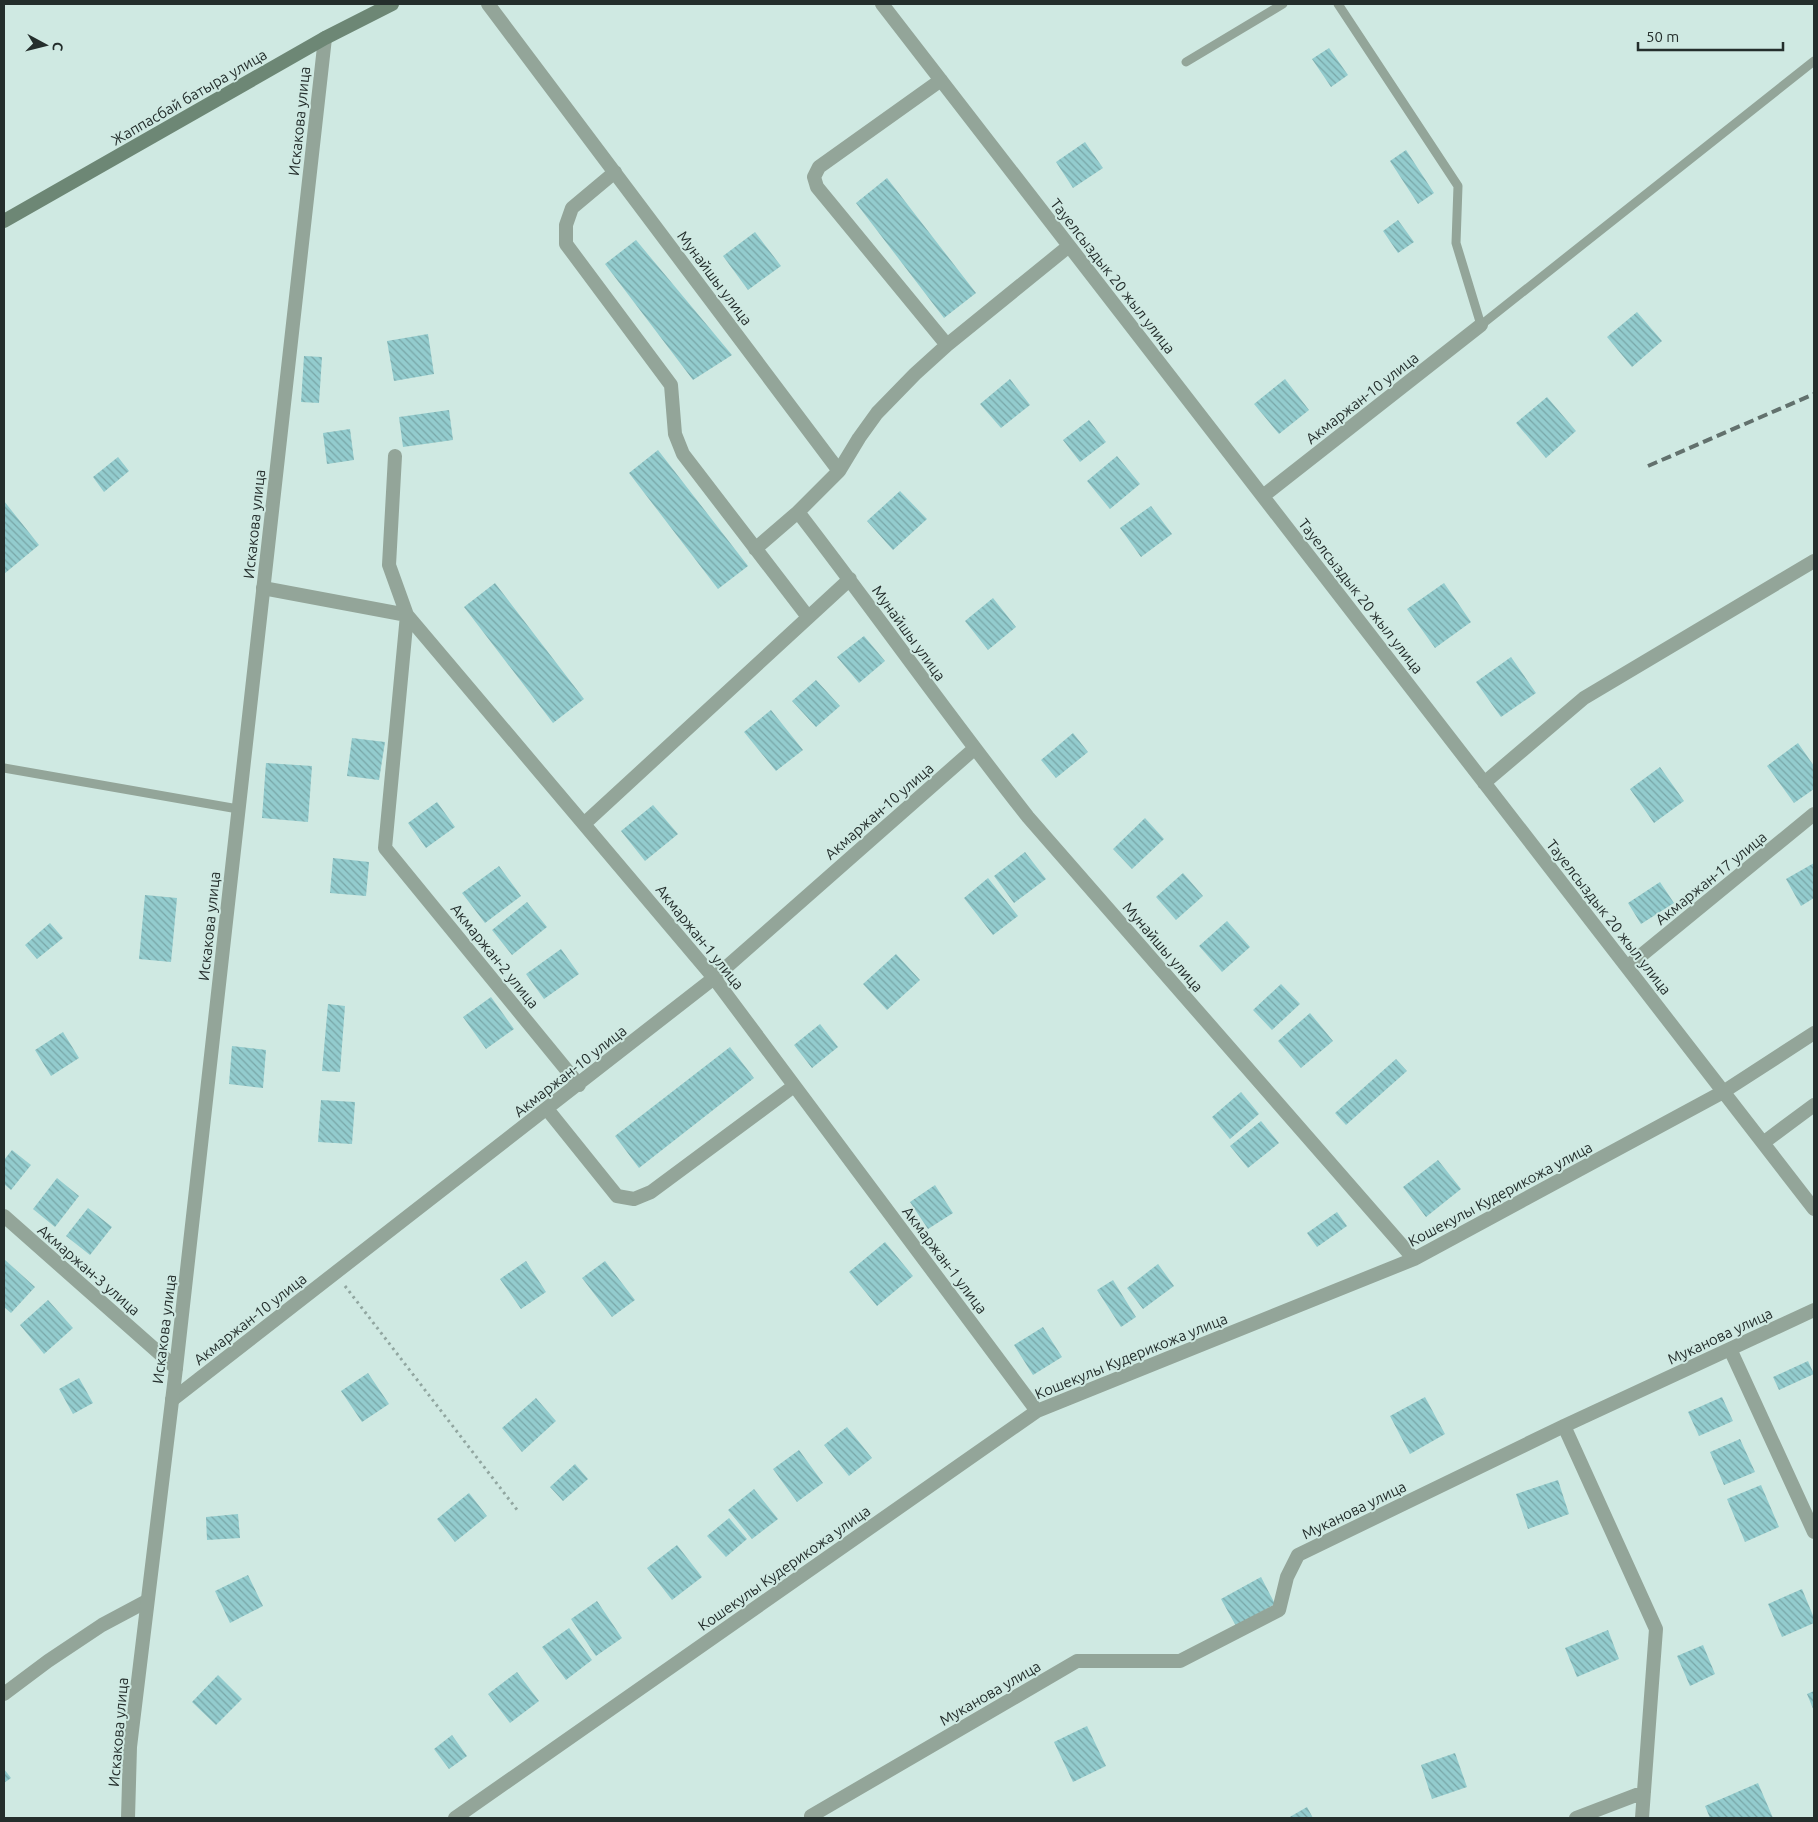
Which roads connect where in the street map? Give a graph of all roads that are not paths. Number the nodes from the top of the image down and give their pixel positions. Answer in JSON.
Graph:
{"nodes":[{"id":1,"x":392,"y":4,"type":"edge"},
{"id":2,"x":488,"y":4,"type":"edge"},
{"id":3,"x":882,"y":4,"type":"edge"},
{"id":4,"x":1283,"y":4,"type":"edge"},
{"id":5,"x":1338,"y":4,"type":"edge"},
{"id":6,"x":325,"y":38,"type":"junction"},
{"id":7,"x":1814,"y":61,"type":"edge"},
{"id":8,"x":1186,"y":62,"type":"dead end"},
{"id":9,"x":941,"y":80,"type":"junction"},
{"id":10,"x":615,"y":172,"type":"junction"},
{"id":11,"x":4,"y":221,"type":"edge"},
{"id":12,"x":1069,"y":246,"type":"junction"},
{"id":13,"x":1482,"y":324,"type":"junction"},
{"id":14,"x":947,"y":345,"type":"junction"},
{"id":15,"x":395,"y":456,"type":"dead end"},
{"id":16,"x":839,"y":471,"type":"junction"},
{"id":17,"x":1263,"y":496,"type":"junction"},
{"id":18,"x":798,"y":512,"type":"junction"},
{"id":19,"x":755,"y":549,"type":"junction"},
{"id":20,"x":1814,"y":561,"type":"edge"},
{"id":21,"x":850,"y":578,"type":"junction"},
{"id":22,"x":263,"y":588,"type":"junction"},
{"id":23,"x":408,"y":615,"type":"junction"},
{"id":24,"x":808,"y":618,"type":"junction"},
{"id":25,"x":974,"y":749,"type":"junction"},
{"id":26,"x":4,"y":768,"type":"edge"},
{"id":27,"x":1484,"y":783,"type":"junction"},
{"id":28,"x":238,"y":809,"type":"junction"},
{"id":29,"x":1814,"y":814,"type":"edge"},
{"id":30,"x":585,"y":823,"type":"junction"},
{"id":31,"x":1627,"y":967,"type":"junction"},
{"id":32,"x":714,"y":978,"type":"junction"},
{"id":33,"x":1814,"y":1033,"type":"edge"},
{"id":34,"x":579,"y":1085,"type":"junction"},
{"id":35,"x":794,"y":1086,"type":"junction"},
{"id":36,"x":1723,"y":1092,"type":"junction"},
{"id":37,"x":1814,"y":1105,"type":"edge"},
{"id":38,"x":547,"y":1109,"type":"junction"},
{"id":39,"x":1763,"y":1143,"type":"junction"},
{"id":40,"x":1814,"y":1209,"type":"edge"},
{"id":41,"x":4,"y":1216,"type":"edge"},
{"id":42,"x":1414,"y":1259,"type":"junction"},
{"id":43,"x":1814,"y":1310,"type":"edge"},
{"id":44,"x":1730,"y":1349,"type":"junction"},
{"id":45,"x":176,"y":1368,"type":"junction"},
{"id":46,"x":172,"y":1400,"type":"junction"},
{"id":47,"x":1037,"y":1411,"type":"junction"},
{"id":48,"x":1564,"y":1426,"type":"junction"},
{"id":49,"x":1814,"y":1532,"type":"edge"},
{"id":50,"x":147,"y":1601,"type":"junction"},
{"id":51,"x":4,"y":1694,"type":"edge"},
{"id":52,"x":1644,"y":1792,"type":"junction"},
{"id":53,"x":811,"y":1816,"type":"dead end"},
{"id":54,"x":128,"y":1818,"type":"edge"},
{"id":55,"x":455,"y":1818,"type":"edge"},
{"id":56,"x":1576,"y":1818,"type":"edge"},
{"id":57,"x":1642,"y":1818,"type":"edge"}],
"edges":[{"from":1,"to":6,"type":"main road","name":"Жаппасбай батыра улица"},
{"from":2,"to":10,"type":"street","name":"Мунайшы улица"},
{"from":3,"to":9,"type":"street","name":"Тауелсыздык 20 жыл улица"},
{"from":4,"to":8,"type":"lane"},
{"from":5,"to":13,"type":"lane"},
{"from":6,"to":11,"type":"main road","name":"Жаппасбай батыра улица"},
{"from":6,"to":22,"type":"street","name":"Искакова улица"},
{"from":7,"to":13,"type":"lane"},
{"from":9,"to":12,"type":"street","name":"Тауелсыздык 20 жыл улица"},
{"from":9,"to":14,"type":"street"},
{"from":10,"to":16,"type":"street","name":"Мунайшы улица"},
{"from":10,"to":19,"type":"street"},
{"from":12,"to":14,"type":"street"},
{"from":12,"to":17,"type":"street","name":"Тауелсыздык 20 жыл улица"},
{"from":13,"to":17,"type":"street","name":"Акмаржан-10 улица"},
{"from":14,"to":16,"type":"street"},
{"from":15,"to":23,"type":"street"},
{"from":16,"to":18,"type":"street"},
{"from":17,"to":27,"type":"street","name":"Тауелсыздык 20 жыл улица"},
{"from":18,"to":19,"type":"street"},
{"from":18,"to":21,"type":"street","name":"Мунайшы улица"},
{"from":19,"to":24,"type":"street"},
{"from":20,"to":27,"type":"street"},
{"from":21,"to":24,"type":"street"},
{"from":21,"to":25,"type":"street","name":"Мунайшы улица"},
{"from":22,"to":23,"type":"street"},
{"from":22,"to":28,"type":"street","name":"Искакова улица"},
{"from":23,"to":30,"type":"street","name":"Акмаржан-1 улица"},
{"from":23,"to":34,"type":"street","name":"Акмаржан-2 улица"},
{"from":24,"to":30,"type":"street"},
{"from":25,"to":32,"type":"street","name":"Акмаржан-10 улица"},
{"from":25,"to":42,"type":"street","name":"Мунайшы улица"},
{"from":26,"to":28,"type":"lane"},
{"from":27,"to":31,"type":"street","name":"Тауелсыздык 20 жыл улица"},
{"from":28,"to":45,"type":"street","name":"Искакова улица"},
{"from":29,"to":31,"type":"street","name":"Акмаржан-17 улица"},
{"from":30,"to":32,"type":"street","name":"Акмаржан-1 улица"},
{"from":31,"to":36,"type":"street","name":"Тауелсыздык 20 жыл улица"},
{"from":32,"to":34,"type":"street","name":"Акмаржан-10 улица"},
{"from":32,"to":35,"type":"street","name":"Акмаржан-1 улица"},
{"from":33,"to":36,"type":"street","name":"Кошекулы Кудерикожа улица"},
{"from":34,"to":38,"type":"street","name":"Акмаржан-10 улица"},
{"from":35,"to":38,"type":"street"},
{"from":35,"to":47,"type":"street","name":"Акмаржан-1 улица"},
{"from":36,"to":39,"type":"street","name":"Тауелсыздык 20 жыл улица"},
{"from":36,"to":42,"type":"street","name":"Кошекулы Кудерикожа улица"},
{"from":37,"to":39,"type":"street"},
{"from":38,"to":46,"type":"street","name":"Акмаржан-10 улица"},
{"from":39,"to":40,"type":"street","name":"Тауелсыздык 20 жыл улица"},
{"from":41,"to":45,"type":"street","name":"Акмаржан-3 улица"},
{"from":42,"to":47,"type":"street","name":"Кошекулы Кудерикожа улица"},
{"from":43,"to":44,"type":"street","name":"Муканова улица"},
{"from":44,"to":48,"type":"street","name":"Муканова улица"},
{"from":44,"to":49,"type":"street"},
{"from":45,"to":46,"type":"street","name":"Искакова улица"},
{"from":46,"to":50,"type":"street","name":"Искакова улица"},
{"from":47,"to":55,"type":"street","name":"Кошекулы Кудерикожа улица"},
{"from":48,"to":52,"type":"street"},
{"from":48,"to":53,"type":"street","name":"Муканова улица"},
{"from":50,"to":51,"type":"street"},
{"from":50,"to":54,"type":"street","name":"Искакова улица"},
{"from":52,"to":56,"type":"street"},
{"from":52,"to":57,"type":"street"}]}
